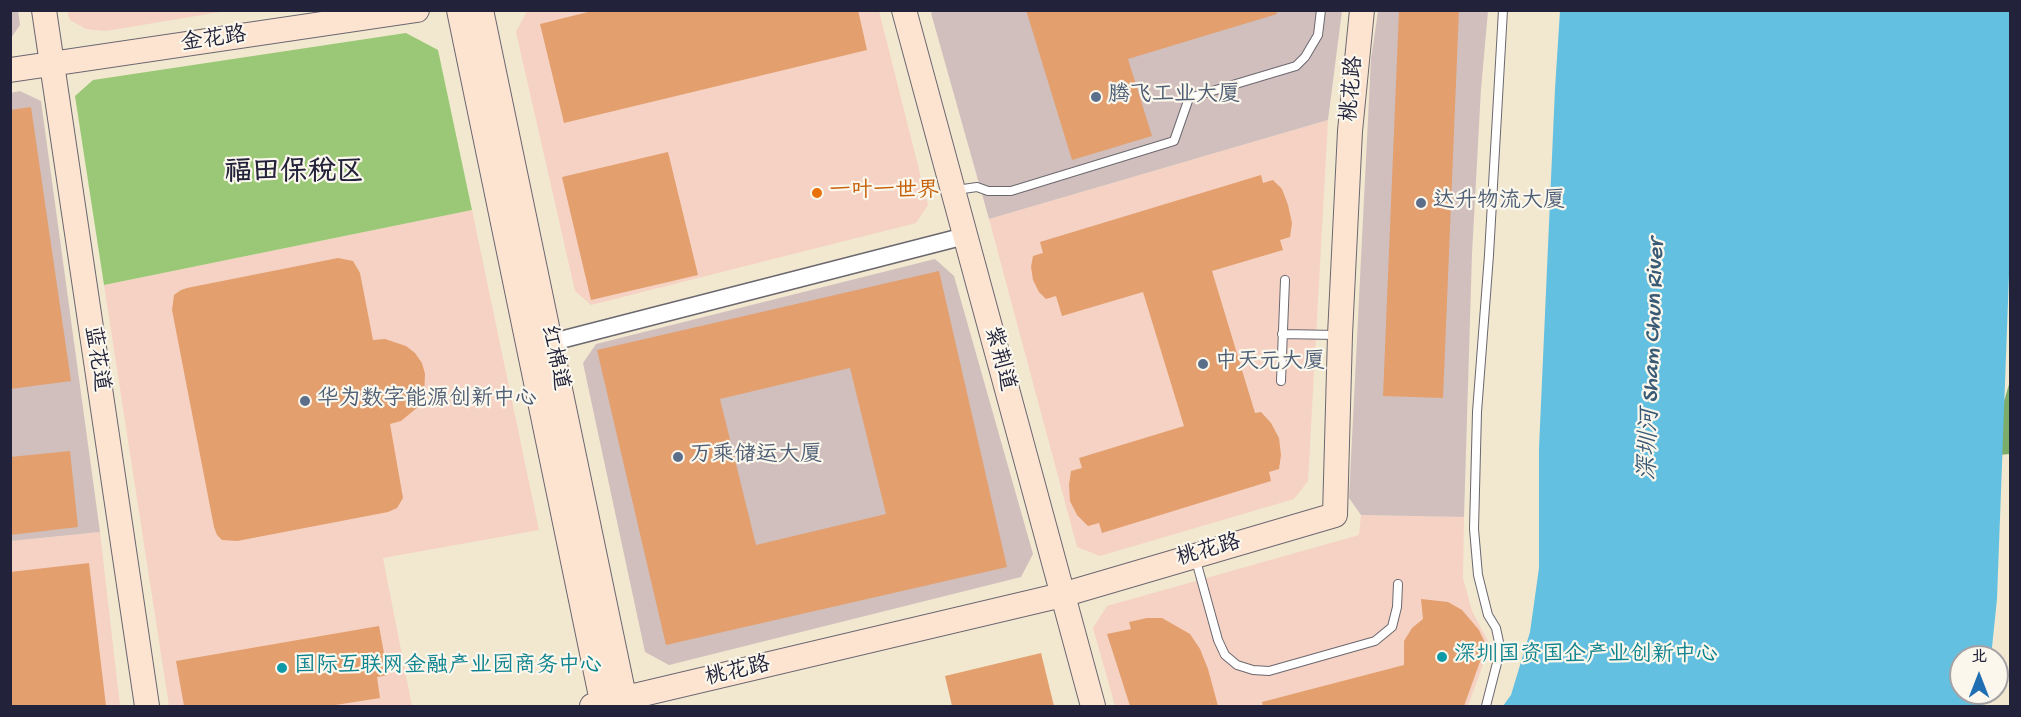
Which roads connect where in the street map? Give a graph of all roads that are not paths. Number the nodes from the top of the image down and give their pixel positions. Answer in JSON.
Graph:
{"nodes":[{"id":1,"x":44,"y":10,"type":"edge"},
{"id":2,"x":417,"y":10,"type":"edge"},
{"id":3,"x":459,"y":10,"type":"edge"},
{"id":4,"x":481,"y":10,"type":"edge"},
{"id":5,"x":904,"y":10,"type":"edge"},
{"id":6,"x":1321,"y":10,"type":"edge"},
{"id":7,"x":1362,"y":10,"type":"edge"},
{"id":8,"x":1503,"y":10,"type":"edge"},
{"id":9,"x":53,"y":65,"type":"junction"},
{"id":10,"x":10,"y":70,"type":"edge"},
{"id":11,"x":953,"y":190,"type":"junction"},
{"id":12,"x":965,"y":236,"type":"junction"},
{"id":13,"x":1285,"y":280,"type":"dead end"},
{"id":14,"x":1282,"y":334,"type":"junction"},
{"id":15,"x":1340,"y":335,"type":"junction"},
{"id":16,"x":539,"y":345,"type":"junction"},
{"id":17,"x":1281,"y":381,"type":"dead end"},
{"id":18,"x":1194,"y":556,"type":"junction"},
{"id":19,"x":1398,"y":584,"type":"dead end"},
{"id":20,"x":1062,"y":595,"type":"junction"},
{"id":21,"x":609,"y":705,"type":"edge"},
{"id":22,"x":147,"y":706,"type":"edge"},
{"id":23,"x":1093,"y":706,"type":"edge"},
{"id":24,"x":1486,"y":706,"type":"edge"}],
"edges":[{"from":1,"to":9,"type":"main road","name":"蓝花道"},
{"from":2,"to":9,"type":"main road","name":"金花路"},
{"from":3,"to":16,"type":"main road","name":"红棉道"},
{"from":4,"to":16,"type":"main road","name":"红棉道"},
{"from":5,"to":11,"type":"main road","name":"紫荆道"},
{"from":6,"to":11,"type":"lane"},
{"from":7,"to":15,"type":"main road","name":"桃花路"},
{"from":8,"to":24,"type":"lane"},
{"from":9,"to":10,"type":"main road","name":"金花路"},
{"from":9,"to":22,"type":"main road","name":"蓝花道"},
{"from":11,"to":12,"type":"main road","name":"紫荆道"},
{"from":12,"to":16,"type":"street"},
{"from":12,"to":20,"type":"main road","name":"紫荆道"},
{"from":13,"to":14,"type":"lane"},
{"from":14,"to":15,"type":"lane"},
{"from":14,"to":17,"type":"lane"},
{"from":15,"to":18,"type":"main road","name":"桃花路"},
{"from":16,"to":21,"type":"main road","name":"红棉道"},
{"from":18,"to":19,"type":"lane"},
{"from":18,"to":20,"type":"main road","name":"桃花路"},
{"from":20,"to":21,"type":"main road","name":"桃花路"},
{"from":20,"to":23,"type":"main road","name":"紫荆道"}]}
